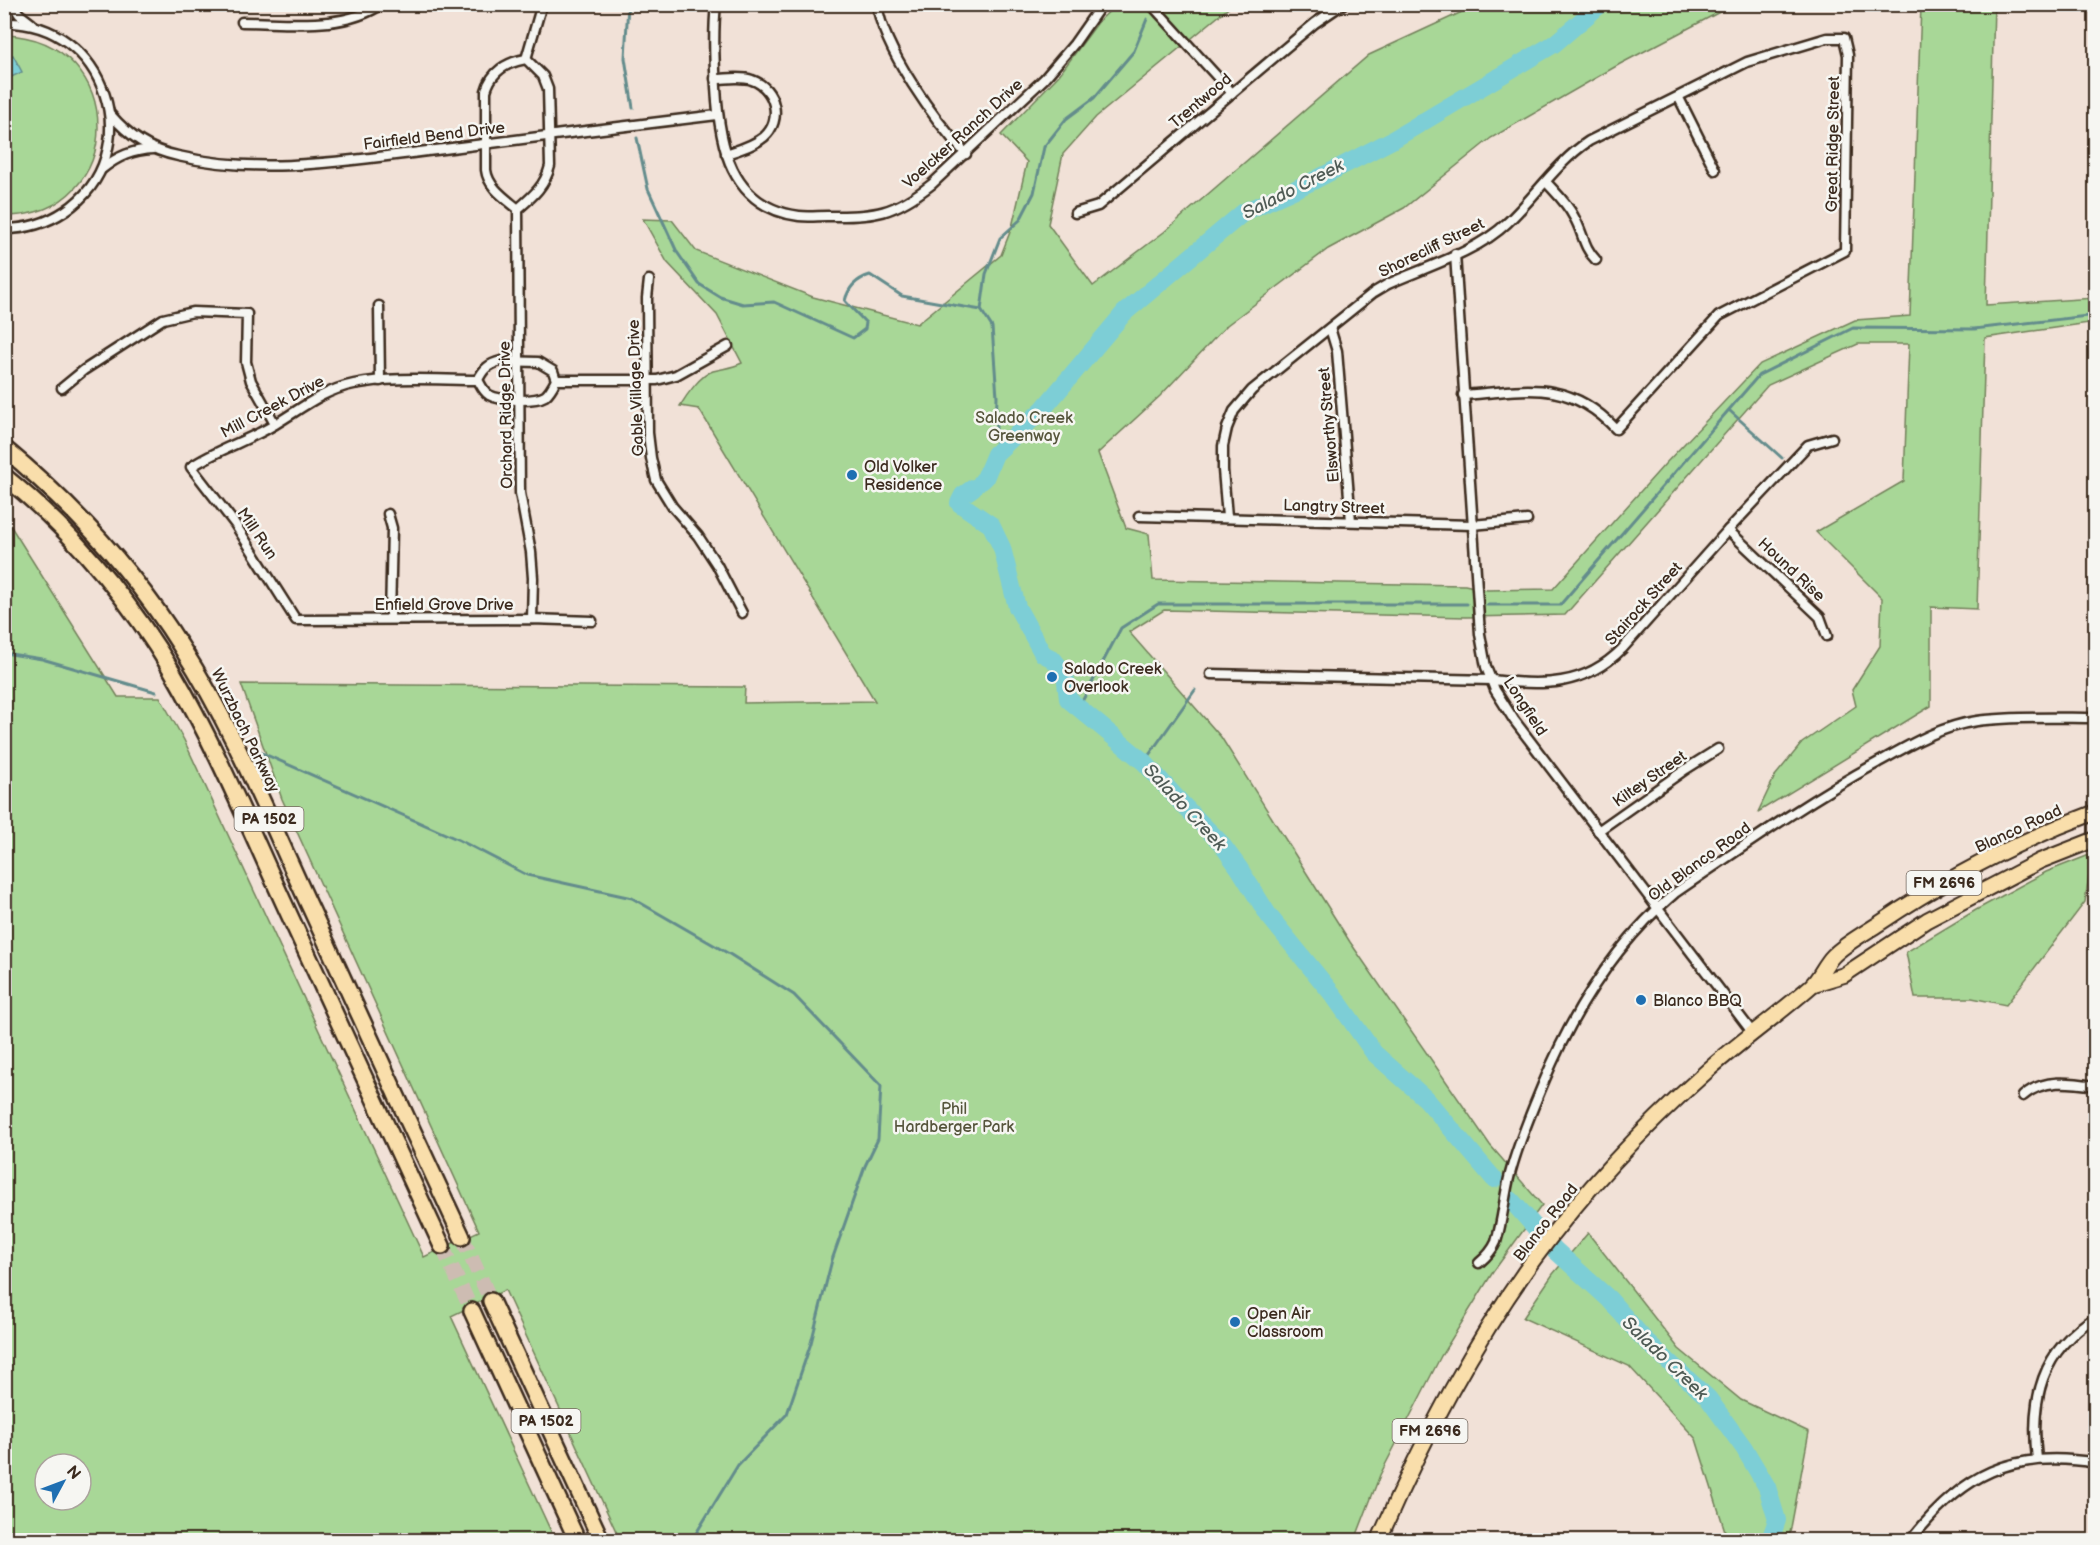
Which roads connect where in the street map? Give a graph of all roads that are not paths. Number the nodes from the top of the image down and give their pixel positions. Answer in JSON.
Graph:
{"nodes":[{"id":1,"x":13,"y":4,"type":"edge"},
{"id":2,"x":382,"y":4,"type":"edge"},
{"id":3,"x":542,"y":4,"type":"edge"},
{"id":4,"x":716,"y":4,"type":"edge"},
{"id":5,"x":877,"y":4,"type":"edge"},
{"id":6,"x":1102,"y":4,"type":"edge"},
{"id":7,"x":1151,"y":4,"type":"edge"},
{"id":8,"x":1342,"y":4,"type":"edge"},
{"id":9,"x":242,"y":22,"type":"dead end"},
{"id":10,"x":4,"y":23,"type":"edge"},
{"id":11,"x":35,"y":26,"type":"junction"},
{"id":12,"x":1844,"y":38,"type":"joint"},
{"id":13,"x":526,"y":59,"type":"junction"},
{"id":14,"x":715,"y":79,"type":"junction"},
{"id":15,"x":1232,"y":93,"type":"junction"},
{"id":16,"x":1679,"y":98,"type":"junction"},
{"id":17,"x":110,"y":114,"type":"junction"},
{"id":18,"x":717,"y":115,"type":"junction"},
{"id":19,"x":549,"y":136,"type":"junction"},
{"id":20,"x":487,"y":143,"type":"junction"},
{"id":21,"x":154,"y":149,"type":"junction"},
{"id":22,"x":726,"y":154,"type":"junction"},
{"id":23,"x":966,"y":154,"type":"junction"},
{"id":24,"x":1715,"y":170,"type":"dead end"},
{"id":25,"x":100,"y":171,"type":"junction"},
{"id":26,"x":1546,"y":182,"type":"junction"},
{"id":27,"x":518,"y":209,"type":"junction"},
{"id":28,"x":1075,"y":213,"type":"dead end"},
{"id":29,"x":4,"y":228,"type":"edge"},
{"id":30,"x":1455,"y":254,"type":"junction"},
{"id":31,"x":1596,"y":260,"type":"dead end"},
{"id":32,"x":650,"y":280,"type":"dead end"},
{"id":33,"x":379,"y":306,"type":"dead end"},
{"id":34,"x":1330,"y":328,"type":"junction"},
{"id":35,"x":728,"y":346,"type":"dead end"},
{"id":36,"x":519,"y":361,"type":"junction"},
{"id":37,"x":478,"y":380,"type":"junction"},
{"id":38,"x":556,"y":380,"type":"junction"},
{"id":39,"x":380,"y":381,"type":"junction"},
{"id":40,"x":647,"y":381,"type":"junction"},
{"id":41,"x":62,"y":388,"type":"dead end"},
{"id":42,"x":1463,"y":395,"type":"junction"},
{"id":43,"x":519,"y":400,"type":"junction"},
{"id":44,"x":275,"y":424,"type":"junction"},
{"id":45,"x":1832,"y":438,"type":"dead end"},
{"id":46,"x":4,"y":448,"type":"edge"},
{"id":47,"x":192,"y":467,"type":"joint"},
{"id":48,"x":4,"y":476,"type":"edge"},
{"id":49,"x":388,"y":514,"type":"dead end"},
{"id":50,"x":1140,"y":516,"type":"dead end"},
{"id":51,"x":1227,"y":517,"type":"junction"},
{"id":52,"x":1527,"y":520,"type":"dead end"},
{"id":53,"x":1351,"y":521,"type":"junction"},
{"id":54,"x":1472,"y":525,"type":"junction"},
{"id":55,"x":1728,"y":530,"type":"junction"},
{"id":56,"x":742,"y":613,"type":"dead end"},
{"id":57,"x":390,"y":619,"type":"junction"},
{"id":58,"x":532,"y":619,"type":"junction"},
{"id":59,"x":297,"y":620,"type":"joint"},
{"id":60,"x":592,"y":621,"type":"dead end"},
{"id":61,"x":1827,"y":636,"type":"dead end"},
{"id":62,"x":1211,"y":674,"type":"dead end"},
{"id":63,"x":1492,"y":681,"type":"junction"},
{"id":64,"x":2096,"y":718,"type":"edge"},
{"id":65,"x":1718,"y":749,"type":"dead end"},
{"id":66,"x":2096,"y":812,"type":"edge"},
{"id":67,"x":1598,"y":831,"type":"junction"},
{"id":68,"x":2096,"y":839,"type":"edge"},
{"id":69,"x":1657,"y":908,"type":"junction"},
{"id":70,"x":1814,"y":984,"type":"junction"},
{"id":71,"x":1752,"y":1032,"type":"junction"},
{"id":72,"x":2096,"y":1086,"type":"edge"},
{"id":73,"x":2023,"y":1096,"type":"dead end"},
{"id":74,"x":462,"y":1237,"type":"tunnel mouth"},
{"id":75,"x":442,"y":1246,"type":"tunnel mouth"},
{"id":76,"x":1479,"y":1263,"type":"dead end"},
{"id":77,"x":491,"y":1301,"type":"tunnel mouth"},
{"id":78,"x":472,"y":1311,"type":"tunnel mouth"},
{"id":79,"x":2096,"y":1317,"type":"edge"},
{"id":80,"x":2037,"y":1459,"type":"junction"},
{"id":81,"x":2096,"y":1463,"type":"edge"},
{"id":82,"x":577,"y":1540,"type":"edge"},
{"id":83,"x":601,"y":1540,"type":"edge"},
{"id":84,"x":1380,"y":1540,"type":"edge"},
{"id":85,"x":1911,"y":1540,"type":"edge"}],
"edges":[{"from":1,"to":11,"type":"street"},
{"from":2,"to":9,"type":"street"},
{"from":3,"to":13,"type":"street"},
{"from":4,"to":14,"type":"street","name":"Voelcker Ranch Drive"},
{"from":5,"to":23,"type":"street"},
{"from":6,"to":23,"type":"street","name":"Voelcker Ranch Drive"},
{"from":7,"to":15,"type":"street"},
{"from":8,"to":15,"type":"street","name":"Trentwood"},
{"from":10,"to":11,"type":"street","name":"Fairfield Bend Drive"},
{"from":11,"to":17,"type":"street","name":"Fairfield Bend Drive"},
{"from":12,"to":16,"type":"street","name":"Shorecliff Street"},
{"from":12,"to":42,"type":"street","name":"Great Ridge Street"},
{"from":13,"to":19,"type":"street"},
{"from":13,"to":20,"type":"street"},
{"from":14,"to":18,"type":"street","name":"Voelcker Ranch Drive"},
{"from":14,"to":22,"type":"street"},
{"from":15,"to":28,"type":"street","name":"Trentwood"},
{"from":16,"to":24,"type":"street"},
{"from":16,"to":26,"type":"street","name":"Shorecliff Street"},
{"from":17,"to":21,"type":"street","name":"Fairfield Bend Drive"},
{"from":17,"to":25,"type":"street","name":"Fairfield Bend Drive"},
{"from":18,"to":19,"type":"street","name":"Fairfield Bend Drive"},
{"from":18,"to":22,"type":"street","name":"Voelcker Ranch Drive"},
{"from":19,"to":20,"type":"street","name":"Fairfield Bend Drive"},
{"from":19,"to":27,"type":"street"},
{"from":20,"to":21,"type":"street","name":"Fairfield Bend Drive"},
{"from":20,"to":27,"type":"street"},
{"from":21,"to":25,"type":"street","name":"Fairfield Bend Drive"},
{"from":22,"to":23,"type":"street","name":"Voelcker Ranch Drive"},
{"from":25,"to":29,"type":"street","name":"Fairfield Bend Drive"},
{"from":26,"to":30,"type":"street","name":"Shorecliff Street"},
{"from":26,"to":31,"type":"street"},
{"from":27,"to":36,"type":"street","name":"Orchard Ridge Drive"},
{"from":30,"to":34,"type":"street","name":"Shorecliff Street"},
{"from":30,"to":42,"type":"street","name":"Longfield"},
{"from":32,"to":40,"type":"street","name":"Gable Village Drive"},
{"from":33,"to":39,"type":"street"},
{"from":34,"to":51,"type":"street","name":"Shorecliff Street"},
{"from":34,"to":53,"type":"street","name":"Elsworthy Street"},
{"from":35,"to":40,"type":"street"},
{"from":36,"to":37,"type":"street"},
{"from":36,"to":38,"type":"street"},
{"from":36,"to":43,"type":"street","name":"Orchard Ridge Drive"},
{"from":37,"to":39,"type":"street","name":"Mill Creek Drive"},
{"from":37,"to":43,"type":"street"},
{"from":38,"to":40,"type":"street"},
{"from":38,"to":43,"type":"street"},
{"from":39,"to":44,"type":"street","name":"Mill Creek Drive"},
{"from":40,"to":56,"type":"street","name":"Gable Village Drive"},
{"from":41,"to":44,"type":"street"},
{"from":42,"to":54,"type":"street","name":"Longfield"},
{"from":43,"to":58,"type":"street","name":"Orchard Ridge Drive"},
{"from":44,"to":47,"type":"street","name":"Mill Creek Drive"},
{"from":45,"to":55,"type":"street","name":"Stairock Street"},
{"from":46,"to":74,"type":"highway","name":"Wurzbach Parkway","number":"PA 1502"},
{"from":47,"to":59,"type":"street","name":"Mill Run"},
{"from":48,"to":75,"type":"highway","number":"PA 1502"},
{"from":49,"to":57,"type":"street"},
{"from":50,"to":51,"type":"street","name":"Langtry Street"},
{"from":51,"to":53,"type":"street","name":"Langtry Street"},
{"from":52,"to":54,"type":"street","name":"Langtry Street"},
{"from":53,"to":54,"type":"street","name":"Langtry Street"},
{"from":54,"to":63,"type":"street","name":"Longfield"},
{"from":55,"to":61,"type":"street","name":"Hound Rise"},
{"from":55,"to":63,"type":"street","name":"Stairock Street"},
{"from":57,"to":58,"type":"street","name":"Enfield Grove Drive"},
{"from":57,"to":59,"type":"street","name":"Enfield Grove Drive"},
{"from":58,"to":60,"type":"street","name":"Enfield Grove Drive"},
{"from":62,"to":63,"type":"street","name":"Stairock Street"},
{"from":63,"to":67,"type":"street","name":"Longfield"},
{"from":64,"to":69,"type":"street","name":"Old Blanco Road"},
{"from":65,"to":67,"type":"street","name":"Kiltey Street"},
{"from":66,"to":70,"type":"main road","name":"Blanco Road","number":"FM 2696"},
{"from":67,"to":69,"type":"street","name":"Longfield"},
{"from":68,"to":70,"type":"main road","name":"Blanco Road","number":"FM 2696"},
{"from":69,"to":71,"type":"street","name":"Longfield"},
{"from":69,"to":76,"type":"street","name":"Old Blanco Road"},
{"from":70,"to":71,"type":"main road","name":"Blanco Road","number":"FM 2696"},
{"from":71,"to":84,"type":"main road","name":"Blanco Road","number":"FM 2696"},
{"from":72,"to":73,"type":"street"},
{"from":77,"to":83,"type":"highway","number":"PA 1502"},
{"from":78,"to":82,"type":"highway","number":"PA 1502"},
{"from":79,"to":80,"type":"street"},
{"from":80,"to":81,"type":"street"},
{"from":80,"to":85,"type":"street"}]}
